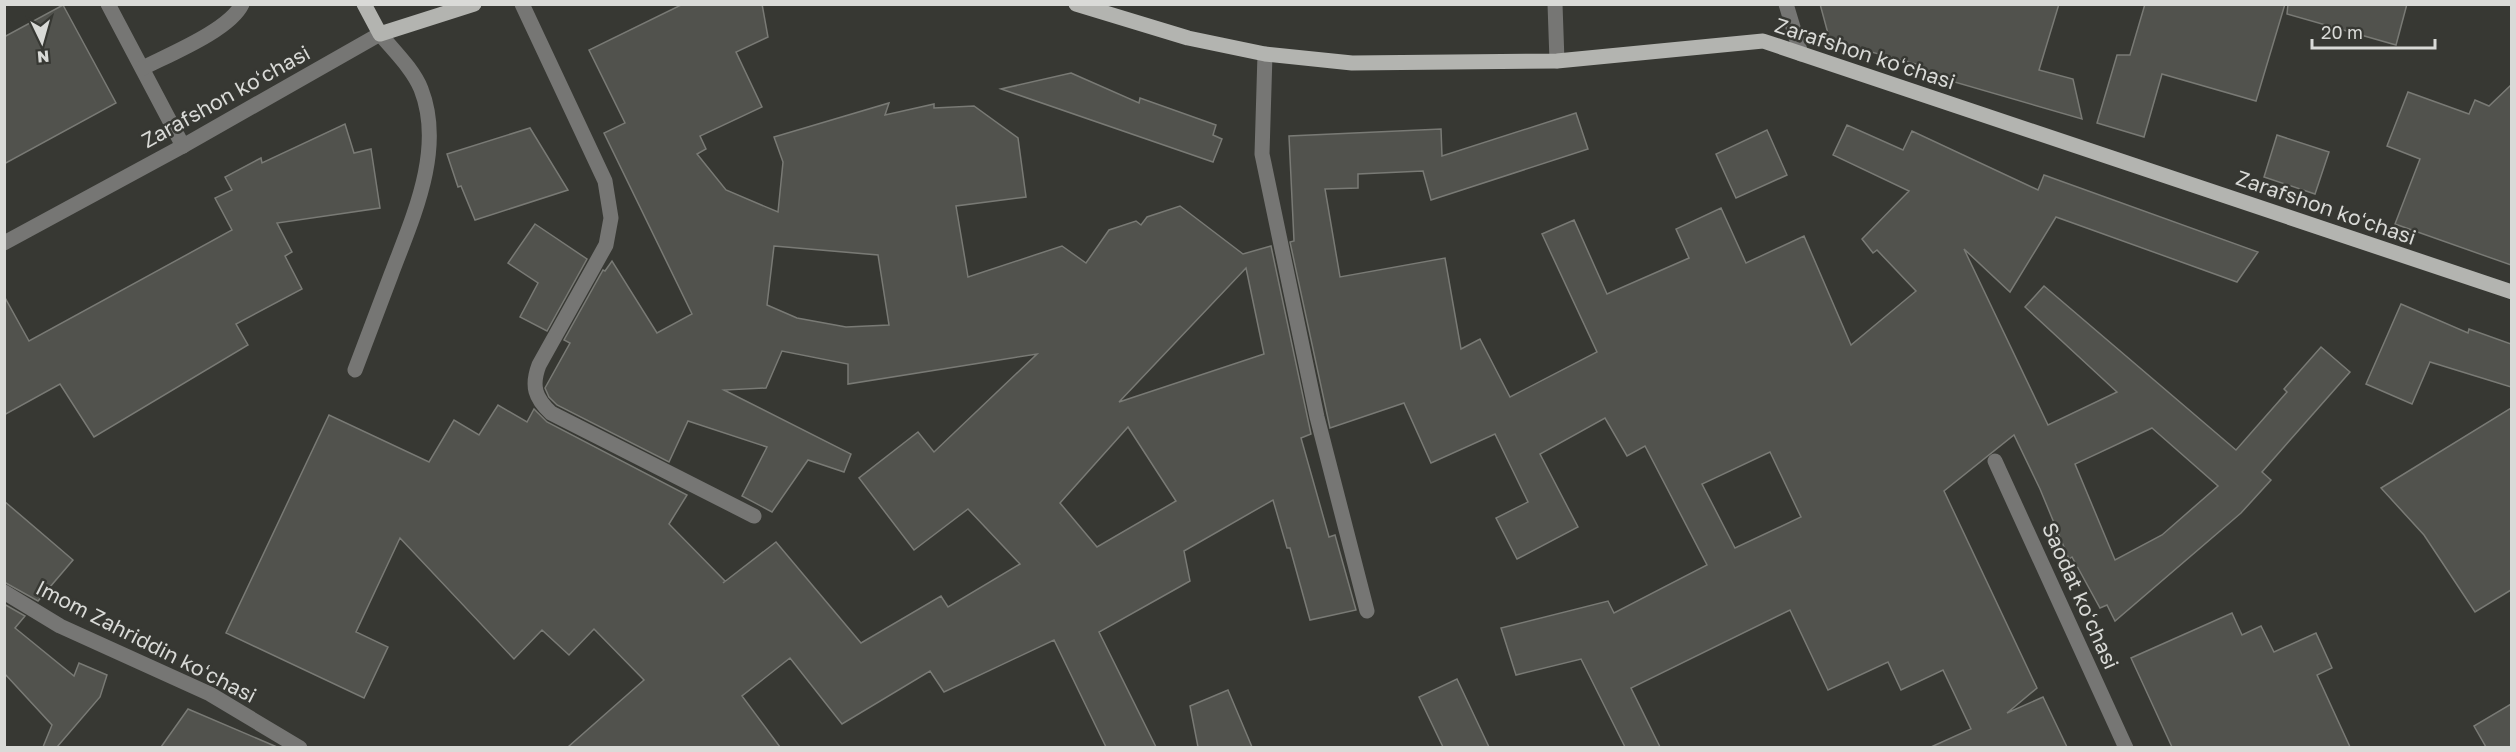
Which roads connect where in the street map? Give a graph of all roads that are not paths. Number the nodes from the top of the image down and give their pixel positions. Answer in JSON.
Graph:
{"nodes":[{"id":1,"x":108,"y":4,"type":"edge"},
{"id":2,"x":242,"y":4,"type":"edge"},
{"id":3,"x":364,"y":4,"type":"edge"},
{"id":4,"x":474,"y":4,"type":"edge"},
{"id":5,"x":522,"y":4,"type":"edge"},
{"id":6,"x":1076,"y":4,"type":"edge"},
{"id":7,"x":1555,"y":4,"type":"edge"},
{"id":8,"x":1786,"y":4,"type":"edge"},
{"id":9,"x":380,"y":34,"type":"junction"},
{"id":10,"x":1265,"y":54,"type":"junction"},
{"id":11,"x":1801,"y":54,"type":"junction"},
{"id":12,"x":1557,"y":61,"type":"junction"},
{"id":13,"x":143,"y":68,"type":"junction"},
{"id":14,"x":183,"y":146,"type":"junction"},
{"id":15,"x":4,"y":243,"type":"edge"},
{"id":16,"x":2511,"y":292,"type":"edge"},
{"id":17,"x":355,"y":370,"type":"dead end"},
{"id":18,"x":1995,"y":461,"type":"dead end"},
{"id":19,"x":754,"y":516,"type":"dead end"},
{"id":20,"x":4,"y":592,"type":"edge"},
{"id":21,"x":1366,"y":611,"type":"dead end"},
{"id":22,"x":300,"y":747,"type":"edge"},
{"id":23,"x":2126,"y":747,"type":"edge"}],
"edges":[{"from":1,"to":13,"type":"street"},
{"from":2,"to":13,"type":"street"},
{"from":3,"to":9,"type":"main road"},
{"from":4,"to":9,"type":"main road","name":"Zarafshon koʻchasi"},
{"from":5,"to":19,"type":"street"},
{"from":6,"to":10,"type":"main road","name":"Zarafshon koʻchasi"},
{"from":7,"to":12,"type":"street"},
{"from":8,"to":11,"type":"street"},
{"from":9,"to":14,"type":"street","name":"Zarafshon koʻchasi"},
{"from":9,"to":17,"type":"street"},
{"from":10,"to":12,"type":"main road","name":"Zarafshon koʻchasi"},
{"from":10,"to":21,"type":"street"},
{"from":11,"to":12,"type":"main road","name":"Zarafshon koʻchasi"},
{"from":11,"to":16,"type":"main road","name":"Zarafshon koʻchasi"},
{"from":13,"to":14,"type":"street"},
{"from":14,"to":15,"type":"street","name":"Zarafshon koʻchasi"},
{"from":18,"to":23,"type":"street","name":"Saodat koʻchasi"},
{"from":20,"to":22,"type":"street","name":"Imom Zahriddin koʻchasi"}]}
